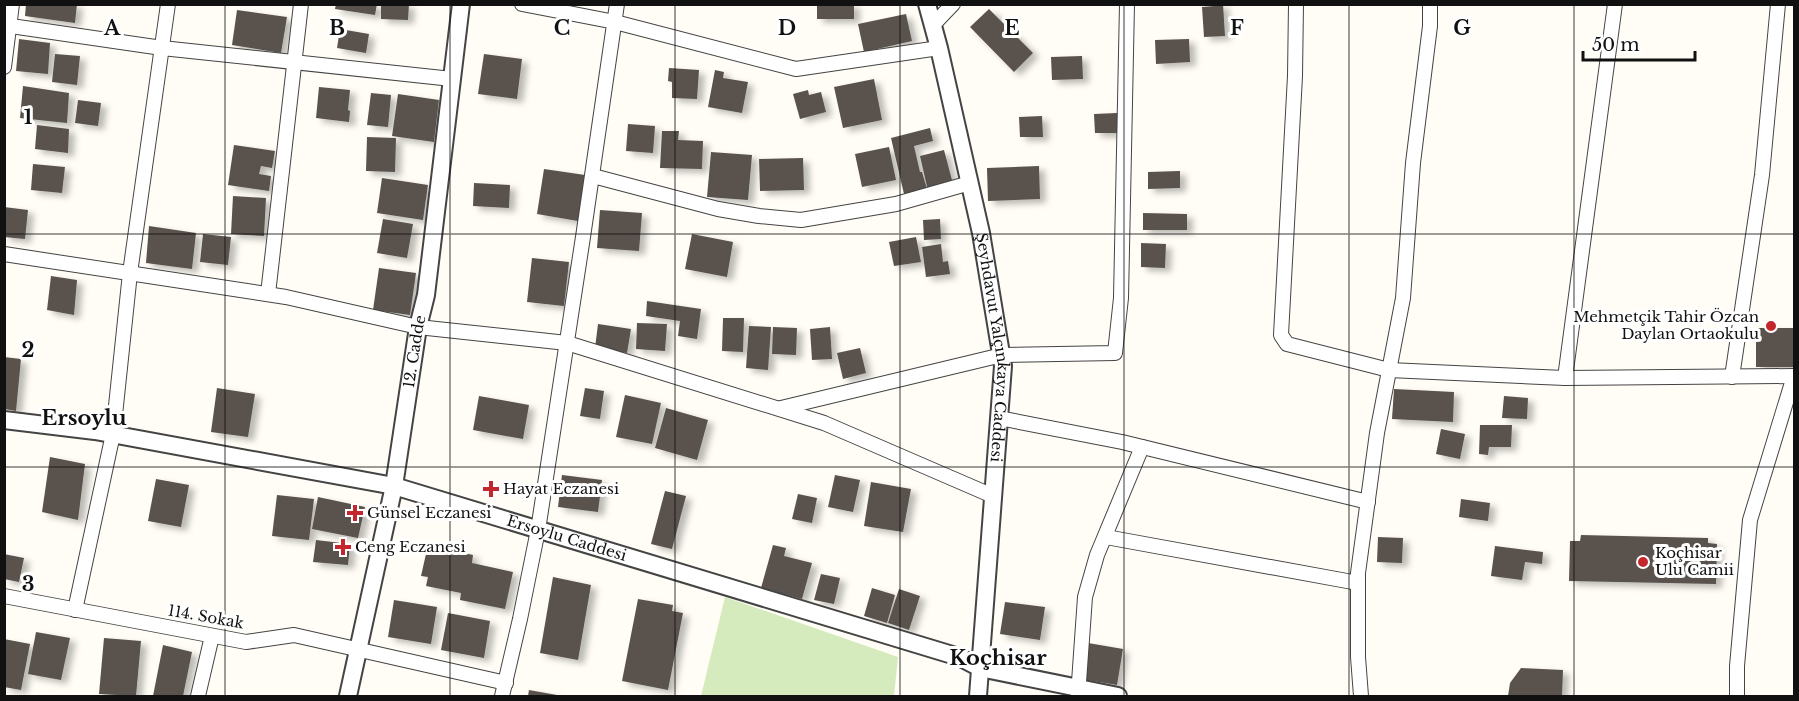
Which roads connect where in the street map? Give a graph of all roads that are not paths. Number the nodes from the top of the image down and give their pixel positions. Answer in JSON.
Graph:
{"nodes":[{"id":1,"x":12,"y":4,"type":"edge"},
{"id":2,"x":168,"y":4,"type":"edge"},
{"id":3,"x":301,"y":4,"type":"edge"},
{"id":4,"x":461,"y":4,"type":"edge"},
{"id":5,"x":522,"y":4,"type":"edge"},
{"id":6,"x":617,"y":4,"type":"edge"},
{"id":7,"x":927,"y":4,"type":"edge"},
{"id":8,"x":953,"y":4,"type":"edge"},
{"id":9,"x":1127,"y":4,"type":"edge"},
{"id":10,"x":1296,"y":4,"type":"edge"},
{"id":11,"x":1430,"y":4,"type":"edge"},
{"id":12,"x":1615,"y":4,"type":"edge"},
{"id":13,"x":1778,"y":4,"type":"edge"},
{"id":14,"x":615,"y":22,"type":"junction"},
{"id":15,"x":7,"y":26,"type":"edge"},
{"id":16,"x":933,"y":26,"type":"junction"},
{"id":17,"x":162,"y":48,"type":"junction"},
{"id":18,"x":939,"y":48,"type":"junction"},
{"id":19,"x":293,"y":62,"type":"junction"},
{"id":20,"x":4,"y":67,"type":"edge"},
{"id":21,"x":452,"y":79,"type":"junction"},
{"id":22,"x":592,"y":176,"type":"junction"},
{"id":23,"x":970,"y":183,"type":"junction"},
{"id":24,"x":4,"y":254,"type":"edge"},
{"id":25,"x":129,"y":273,"type":"junction"},
{"id":26,"x":268,"y":294,"type":"junction"},
{"id":27,"x":418,"y":327,"type":"junction"},
{"id":28,"x":567,"y":343,"type":"junction"},
{"id":29,"x":1002,"y":355,"type":"junction"},
{"id":30,"x":1389,"y":370,"type":"junction"},
{"id":31,"x":1794,"y":376,"type":"edge"},
{"id":32,"x":1732,"y":377,"type":"junction"},
{"id":33,"x":1565,"y":378,"type":"junction"},
{"id":34,"x":779,"y":409,"type":"junction"},
{"id":35,"x":999,"y":418,"type":"junction"},
{"id":36,"x":4,"y":420,"type":"edge"},
{"id":37,"x":113,"y":434,"type":"junction"},
{"id":38,"x":1142,"y":447,"type":"junction"},
{"id":39,"x":394,"y":486,"type":"junction"},
{"id":40,"x":993,"y":496,"type":"junction"},
{"id":41,"x":1368,"y":502,"type":"junction"},
{"id":42,"x":538,"y":530,"type":"junction"},
{"id":43,"x":1106,"y":537,"type":"junction"},
{"id":44,"x":1358,"y":583,"type":"junction"},
{"id":45,"x":4,"y":596,"type":"edge"},
{"id":46,"x":75,"y":610,"type":"junction"},
{"id":47,"x":212,"y":636,"type":"junction"},
{"id":48,"x":357,"y":651,"type":"junction"},
{"id":49,"x":980,"y":668,"type":"junction"},
{"id":50,"x":504,"y":690,"type":"edge"},
{"id":51,"x":1078,"y":692,"type":"edge"},
{"id":52,"x":198,"y":696,"type":"edge"},
{"id":53,"x":348,"y":696,"type":"edge"},
{"id":54,"x":978,"y":696,"type":"edge"},
{"id":55,"x":1118,"y":696,"type":"edge"},
{"id":56,"x":1360,"y":696,"type":"edge"},
{"id":57,"x":1737,"y":696,"type":"edge"}],
"edges":[{"from":1,"to":15,"type":"street"},
{"from":2,"to":17,"type":"street"},
{"from":3,"to":19,"type":"street"},
{"from":4,"to":21,"type":"street","name":"12. Cadde"},
{"from":5,"to":14,"type":"street"},
{"from":6,"to":14,"type":"street"},
{"from":7,"to":16,"type":"street","name":"Şeyhdavut Yalçınkaya Caddesi"},
{"from":8,"to":16,"type":"street"},
{"from":9,"to":29,"type":"street"},
{"from":10,"to":30,"type":"street"},
{"from":11,"to":30,"type":"street"},
{"from":12,"to":33,"type":"street"},
{"from":13,"to":32,"type":"street"},
{"from":14,"to":18,"type":"street"},
{"from":14,"to":22,"type":"street"},
{"from":15,"to":17,"type":"street"},
{"from":15,"to":20,"type":"street"},
{"from":16,"to":18,"type":"street","name":"Şeyhdavut Yalçınkaya Caddesi"},
{"from":17,"to":19,"type":"street"},
{"from":17,"to":25,"type":"street"},
{"from":18,"to":23,"type":"street","name":"Şeyhdavut Yalçınkaya Caddesi"},
{"from":19,"to":21,"type":"street"},
{"from":19,"to":26,"type":"street"},
{"from":21,"to":27,"type":"street","name":"12. Cadde"},
{"from":22,"to":23,"type":"street"},
{"from":22,"to":28,"type":"street"},
{"from":23,"to":29,"type":"street","name":"Şeyhdavut Yalçınkaya Caddesi"},
{"from":24,"to":25,"type":"street"},
{"from":25,"to":26,"type":"street"},
{"from":25,"to":37,"type":"street"},
{"from":26,"to":27,"type":"street"},
{"from":27,"to":28,"type":"street"},
{"from":27,"to":39,"type":"street","name":"12. Cadde"},
{"from":28,"to":34,"type":"street"},
{"from":28,"to":42,"type":"street"},
{"from":29,"to":34,"type":"street"},
{"from":29,"to":35,"type":"street","name":"Şeyhdavut Yalçınkaya Caddesi"},
{"from":30,"to":33,"type":"street"},
{"from":30,"to":41,"type":"street"},
{"from":31,"to":32,"type":"street"},
{"from":31,"to":57,"type":"street"},
{"from":32,"to":33,"type":"street"},
{"from":34,"to":40,"type":"street"},
{"from":35,"to":38,"type":"street"},
{"from":35,"to":40,"type":"street","name":"Şeyhdavut Yalçınkaya Caddesi"},
{"from":36,"to":37,"type":"street","name":"Ersoylu Caddesi"},
{"from":37,"to":39,"type":"street","name":"Ersoylu Caddesi"},
{"from":37,"to":46,"type":"street"},
{"from":38,"to":41,"type":"street"},
{"from":38,"to":43,"type":"street"},
{"from":39,"to":42,"type":"street","name":"Ersoylu Caddesi"},
{"from":39,"to":48,"type":"street","name":"12. Cadde"},
{"from":40,"to":49,"type":"street","name":"Şeyhdavut Yalçınkaya Caddesi"},
{"from":41,"to":44,"type":"street"},
{"from":42,"to":49,"type":"street","name":"Ersoylu Caddesi"},
{"from":42,"to":50,"type":"street"},
{"from":43,"to":44,"type":"street"},
{"from":43,"to":51,"type":"street"},
{"from":44,"to":56,"type":"street"},
{"from":45,"to":46,"type":"street","name":"114. Sokak"},
{"from":46,"to":47,"type":"street","name":"114. Sokak"},
{"from":47,"to":48,"type":"street","name":"114. Sokak"},
{"from":47,"to":52,"type":"street"},
{"from":48,"to":50,"type":"street","name":"114. Sokak"},
{"from":48,"to":53,"type":"street","name":"12. Cadde"},
{"from":49,"to":51,"type":"street","name":"Ersoylu Caddesi"},
{"from":49,"to":54,"type":"street","name":"Şeyhdavut Yalçınkaya Caddesi"},
{"from":51,"to":55,"type":"street","name":"Ersoylu Caddesi"}]}
